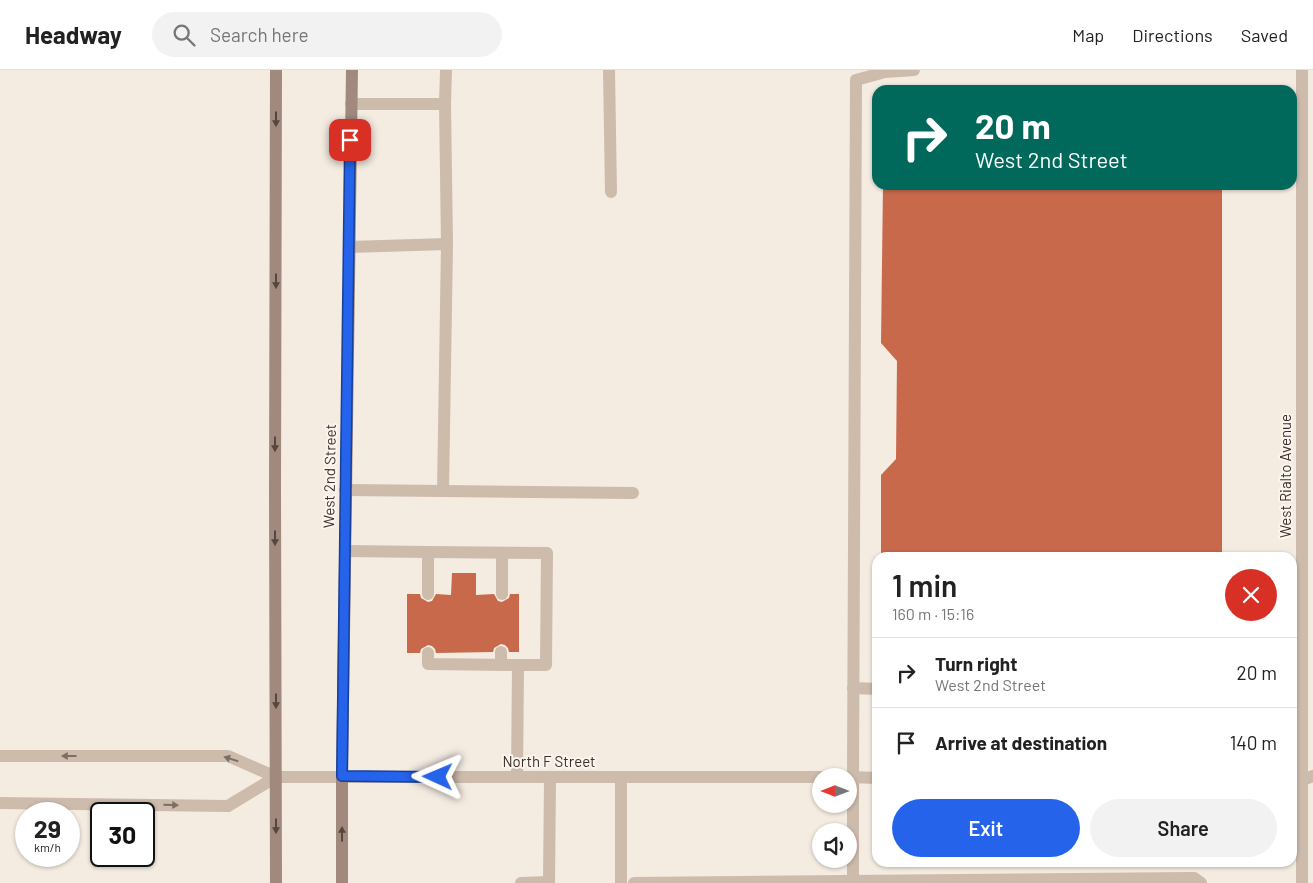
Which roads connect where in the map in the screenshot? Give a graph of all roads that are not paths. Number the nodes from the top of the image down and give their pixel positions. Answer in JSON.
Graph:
{"nodes":[{"id":1,"x":276,"y":70,"type":"edge"},
{"id":2,"x":352,"y":70,"type":"edge"},
{"id":3,"x":446,"y":70,"type":"edge"},
{"id":4,"x":609,"y":70,"type":"edge"},
{"id":5,"x":914,"y":70,"type":"edge"},
{"id":6,"x":1302,"y":70,"type":"edge"},
{"id":7,"x":856,"y":75,"type":"edge"},
{"id":8,"x":351,"y":104,"type":"junction"},
{"id":9,"x":445,"y":104,"type":"junction"},
{"id":10,"x":612,"y":192,"type":"dead end"},
{"id":11,"x":447,"y":244,"type":"junction"},
{"id":12,"x":349,"y":247,"type":"junction"},
{"id":13,"x":1307,"y":483,"type":"edge"},
{"id":14,"x":345,"y":490,"type":"junction"},
{"id":15,"x":443,"y":491,"type":"junction"},
{"id":16,"x":633,"y":493,"type":"dead end"},
{"id":17,"x":345,"y":551,"type":"junction"},
{"id":18,"x":428,"y":552,"type":"junction"},
{"id":19,"x":502,"y":552,"type":"junction"},
{"id":20,"x":428,"y":594,"type":"dead end"},
{"id":21,"x":502,"y":594,"type":"dead end"},
{"id":22,"x":428,"y":653,"type":"dead end"},
{"id":23,"x":518,"y":665,"type":"junction"},
{"id":24,"x":853,"y":688,"type":"junction"},
{"id":25,"x":872,"y":689,"type":"edge"},
{"id":26,"x":0,"y":756,"type":"edge"},
{"id":27,"x":851,"y":768,"type":"edge"},
{"id":28,"x":342,"y":776,"type":"junction"},
{"id":29,"x":276,"y":777,"type":"junction"},
{"id":30,"x":517,"y":777,"type":"junction"},
{"id":31,"x":550,"y":777,"type":"junction"},
{"id":32,"x":621,"y":777,"type":"junction"},
{"id":33,"x":812,"y":777,"type":"edge"},
{"id":34,"x":858,"y":777,"type":"edge"},
{"id":35,"x":872,"y":778,"type":"edge"},
{"id":36,"x":1305,"y":780,"type":"edge"},
{"id":37,"x":0,"y":803,"type":"edge"},
{"id":38,"x":852,"y":813,"type":"edge"},
{"id":39,"x":853,"y":882,"type":"edge"},
{"id":40,"x":276,"y":883,"type":"edge"},
{"id":41,"x":342,"y":883,"type":"edge"},
{"id":42,"x":521,"y":883,"type":"edge"},
{"id":43,"x":621,"y":883,"type":"edge"},
{"id":44,"x":634,"y":883,"type":"edge"},
{"id":45,"x":1201,"y":883,"type":"edge"},
{"id":46,"x":1302,"y":883,"type":"edge"}],
"edges":[{"from":1,"to":29,"type":"main road","one_way":true},
{"from":2,"to":8,"type":"main road","name":"West 2nd Street"},
{"from":3,"to":9,"type":"street"},
{"from":4,"to":10,"type":"street"},
{"from":5,"to":7,"type":"street"},
{"from":6,"to":13,"type":"street","name":"West Rialto Avenue"},
{"from":7,"to":24,"type":"street"},
{"from":8,"to":9,"type":"street"},
{"from":8,"to":12,"type":"main road","name":"West 2nd Street"},
{"from":9,"to":11,"type":"street"},
{"from":11,"to":12,"type":"street"},
{"from":11,"to":15,"type":"street"},
{"from":12,"to":14,"type":"main road","name":"West 2nd Street"},
{"from":13,"to":36,"type":"street","name":"West Rialto Avenue"},
{"from":14,"to":15,"type":"street"},
{"from":14,"to":17,"type":"main road","name":"West 2nd Street"},
{"from":15,"to":16,"type":"street"},
{"from":17,"to":18,"type":"street"},
{"from":17,"to":28,"type":"main road","name":"West 2nd Street"},
{"from":18,"to":19,"type":"street"},
{"from":18,"to":20,"type":"street"},
{"from":19,"to":21,"type":"street"},
{"from":19,"to":23,"type":"street"},
{"from":22,"to":23,"type":"street"},
{"from":23,"to":30,"type":"street"},
{"from":24,"to":25,"type":"street"},
{"from":24,"to":27,"type":"street"},
{"from":29,"to":26,"type":"street","one_way":true},
{"from":28,"to":29,"type":"street","name":"North F Street"},
{"from":28,"to":30,"type":"street","name":"North F Street"},
{"from":41,"to":28,"type":"main road","name":"West 2nd Street","one_way":true},
{"from":37,"to":29,"type":"street","one_way":true},
{"from":29,"to":40,"type":"main road","one_way":true},
{"from":30,"to":31,"type":"street","name":"North F Street"},
{"from":31,"to":32,"type":"street","name":"North F Street"},
{"from":31,"to":42,"type":"street"},
{"from":32,"to":33,"type":"street","name":"North F Street"},
{"from":32,"to":43,"type":"street"},
{"from":34,"to":35,"type":"street"},
{"from":36,"to":46,"type":"street","name":"West Rialto Avenue"},
{"from":38,"to":39,"type":"street"},
{"from":39,"to":44,"type":"street"},
{"from":39,"to":45,"type":"street"}]}
